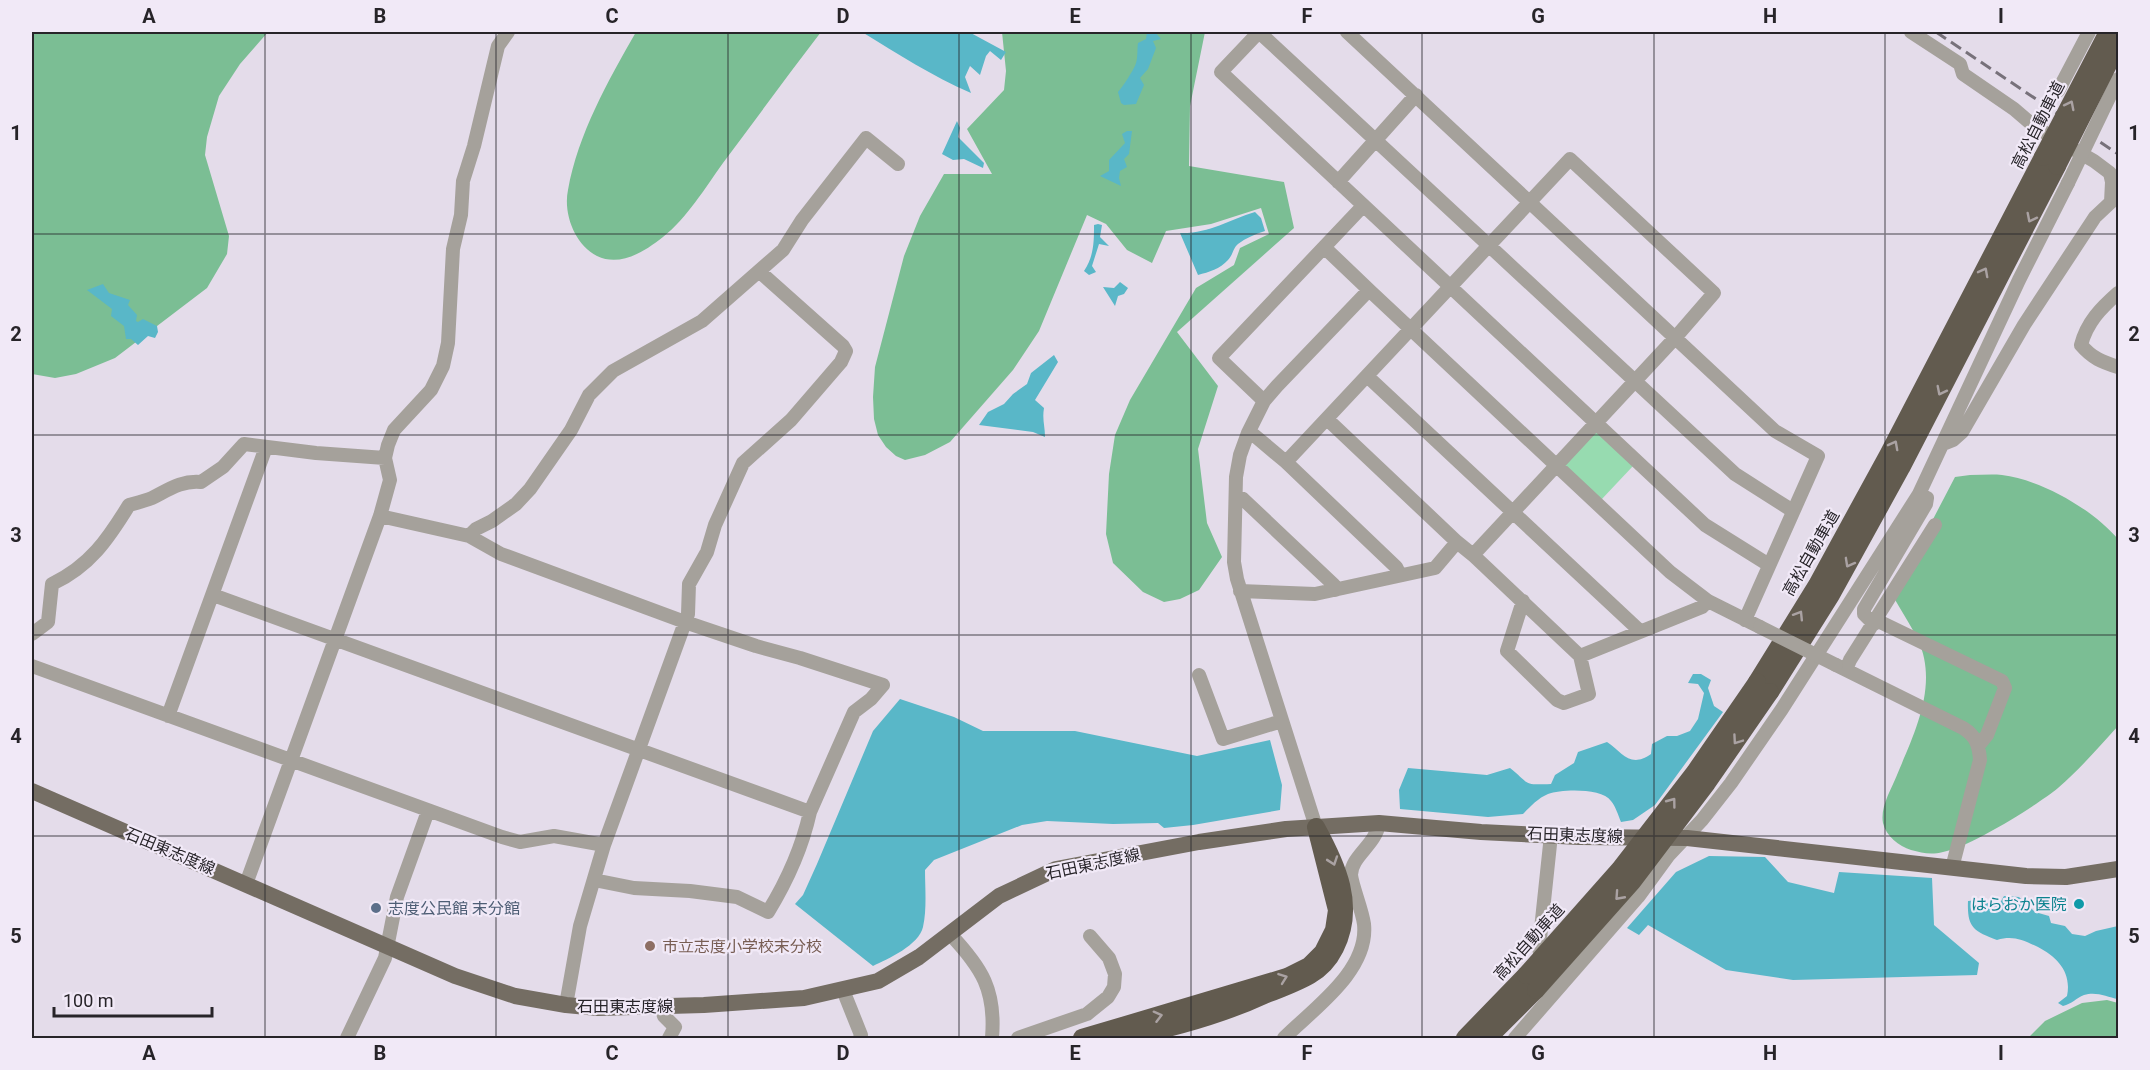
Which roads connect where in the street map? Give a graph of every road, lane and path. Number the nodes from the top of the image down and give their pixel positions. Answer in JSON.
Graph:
{"nodes":[{"id":1,"x":508,"y":32,"type":"edge"},
{"id":2,"x":1259,"y":32,"type":"edge"},
{"id":3,"x":1347,"y":32,"type":"edge"},
{"id":4,"x":1911,"y":32,"type":"edge"},
{"id":5,"x":2089,"y":32,"type":"edge"},
{"id":6,"x":2108,"y":32,"type":"edge"},
{"id":7,"x":2118,"y":45,"type":"edge"},
{"id":8,"x":2118,"y":78,"type":"edge"},
{"id":9,"x":2058,"y":91,"type":"dead end"},
{"id":10,"x":1416,"y":95,"type":"junction"},
{"id":11,"x":1376,"y":140,"type":"junction"},
{"id":12,"x":2050,"y":161,"type":"junction"},
{"id":13,"x":898,"y":164,"type":"dead end"},
{"id":14,"x":1338,"y":182,"type":"junction"},
{"id":15,"x":1530,"y":201,"type":"junction"},
{"id":16,"x":1363,"y":206,"type":"junction"},
{"id":17,"x":2115,"y":206,"type":"edge"},
{"id":18,"x":1488,"y":245,"type":"junction"},
{"id":19,"x":1324,"y":248,"type":"junction"},
{"id":20,"x":760,"y":272,"type":"junction"},
{"id":21,"x":1450,"y":287,"type":"junction"},
{"id":22,"x":1369,"y":290,"type":"junction"},
{"id":23,"x":2118,"y":293,"type":"edge"},
{"id":24,"x":1411,"y":329,"type":"junction"},
{"id":25,"x":1675,"y":338,"type":"junction"},
{"id":26,"x":2118,"y":367,"type":"edge"},
{"id":27,"x":1367,"y":376,"type":"junction"},
{"id":28,"x":1635,"y":381,"type":"junction"},
{"id":29,"x":1264,"y":401,"type":"junction"},
{"id":30,"x":1327,"y":419,"type":"junction"},
{"id":31,"x":1596,"y":423,"type":"junction"},
{"id":32,"x":1248,"y":433,"type":"junction"},
{"id":33,"x":1943,"y":444,"type":"junction"},
{"id":34,"x":266,"y":447,"type":"junction"},
{"id":35,"x":385,"y":458,"type":"junction"},
{"id":36,"x":1286,"y":462,"type":"junction"},
{"id":37,"x":1556,"y":466,"type":"junction"},
{"id":38,"x":1919,"y":494,"type":"junction"},
{"id":39,"x":1236,"y":496,"type":"junction"},
{"id":40,"x":1793,"y":511,"type":"junction"},
{"id":41,"x":1512,"y":513,"type":"junction"},
{"id":42,"x":380,"y":516,"type":"junction"},
{"id":43,"x":1935,"y":525,"type":"dead end"},
{"id":44,"x":469,"y":536,"type":"junction"},
{"id":45,"x":1457,"y":542,"type":"junction"},
{"id":46,"x":1473,"y":555,"type":"junction"},
{"id":47,"x":1770,"y":565,"type":"junction"},
{"id":48,"x":1400,"y":575,"type":"junction"},
{"id":49,"x":1335,"y":590,"type":"junction"},
{"id":50,"x":1240,"y":591,"type":"junction"},
{"id":51,"x":213,"y":595,"type":"junction"},
{"id":52,"x":1523,"y":601,"type":"junction"},
{"id":53,"x":1708,"y":601,"type":"junction"},
{"id":54,"x":1745,"y":620,"type":"junction"},
{"id":55,"x":685,"y":622,"type":"junction"},
{"id":56,"x":1875,"y":622,"type":"junction"},
{"id":57,"x":1640,"y":631,"type":"junction"},
{"id":58,"x":32,"y":634,"type":"edge"},
{"id":59,"x":335,"y":639,"type":"junction"},
{"id":60,"x":1580,"y":656,"type":"junction"},
{"id":61,"x":32,"y":666,"type":"edge"},
{"id":62,"x":1841,"y":668,"type":"junction"},
{"id":63,"x":1199,"y":675,"type":"dead end"},
{"id":64,"x":168,"y":716,"type":"junction"},
{"id":65,"x":1282,"y":721,"type":"junction"},
{"id":66,"x":1979,"y":745,"type":"junction"},
{"id":67,"x":639,"y":749,"type":"junction"},
{"id":68,"x":291,"y":761,"type":"junction"},
{"id":69,"x":32,"y":791,"type":"edge"},
{"id":70,"x":428,"y":811,"type":"junction"},
{"id":71,"x":810,"y":812,"type":"junction"},
{"id":72,"x":1379,"y":823,"type":"junction"},
{"id":73,"x":1316,"y":827,"type":"junction"},
{"id":74,"x":1551,"y":835,"type":"junction"},
{"id":75,"x":1687,"y":838,"type":"junction"},
{"id":76,"x":604,"y":845,"type":"junction"},
{"id":77,"x":1952,"y":868,"type":"junction"},
{"id":78,"x":2118,"y":869,"type":"edge"},
{"id":79,"x":594,"y":880,"type":"junction"},
{"id":80,"x":246,"y":884,"type":"junction"},
{"id":81,"x":950,"y":934,"type":"junction"},
{"id":82,"x":1090,"y":936,"type":"dead end"},
{"id":83,"x":387,"y":946,"type":"junction"},
{"id":84,"x":1531,"y":982,"type":"junction"},
{"id":85,"x":843,"y":990,"type":"junction"},
{"id":86,"x":1556,"y":992,"type":"junction"},
{"id":87,"x":1523,"y":1004,"type":"junction"},
{"id":88,"x":566,"y":1005,"type":"junction"},
{"id":89,"x":661,"y":1007,"type":"junction"},
{"id":90,"x":1487,"y":1017,"type":"junction"},
{"id":91,"x":349,"y":1038,"type":"edge"},
{"id":92,"x":669,"y":1038,"type":"edge"},
{"id":93,"x":860,"y":1038,"type":"edge"},
{"id":94,"x":992,"y":1038,"type":"edge"},
{"id":95,"x":1018,"y":1038,"type":"edge"},
{"id":96,"x":1082,"y":1038,"type":"edge"},
{"id":97,"x":1124,"y":1038,"type":"edge"},
{"id":98,"x":1284,"y":1038,"type":"edge"},
{"id":99,"x":1459,"y":1038,"type":"edge"},
{"id":100,"x":1465,"y":1038,"type":"edge"},
{"id":101,"x":1488,"y":1038,"type":"edge"},
{"id":102,"x":1493,"y":1038,"type":"edge"},
{"id":103,"x":1515,"y":1038,"type":"edge"}],
"edges":[{"from":1,"to":35,"type":"street"},
{"from":2,"to":11,"type":"street"},
{"from":2,"to":14,"type":"street"},
{"from":3,"to":10,"type":"street"},
{"from":4,"to":17,"type":"street"},
{"from":5,"to":9,"type":"street"},
{"from":12,"to":6,"type":"highway","name":"高松自動車道","one_way":true,"bridge":true},
{"from":7,"to":12,"type":"highway","name":"高松自動車道","bridge":true},
{"from":8,"to":33,"type":"street","bridge":true},
{"from":10,"to":11,"type":"street"},
{"from":10,"to":15,"type":"street"},
{"from":11,"to":14,"type":"street"},
{"from":11,"to":18,"type":"street"},
{"from":12,"to":84,"type":"highway","name":"高松自動車道","bridge":true},
{"from":13,"to":20,"type":"street"},
{"from":14,"to":16,"type":"street"},
{"from":15,"to":18,"type":"street"},
{"from":15,"to":25,"type":"street"},
{"from":15,"to":25,"type":"street"},
{"from":16,"to":19,"type":"street"},
{"from":16,"to":21,"type":"street"},
{"from":17,"to":33,"type":"street"},
{"from":18,"to":21,"type":"street"},
{"from":18,"to":28,"type":"street"},
{"from":19,"to":22,"type":"street"},
{"from":19,"to":29,"type":"street"},
{"from":20,"to":44,"type":"street"},
{"from":20,"to":55,"type":"street"},
{"from":21,"to":24,"type":"street"},
{"from":21,"to":31,"type":"street"},
{"from":22,"to":24,"type":"street"},
{"from":22,"to":29,"type":"street"},
{"from":23,"to":26,"type":"street"},
{"from":24,"to":27,"type":"street"},
{"from":24,"to":37,"type":"street"},
{"from":25,"to":28,"type":"street"},
{"from":25,"to":40,"type":"street"},
{"from":27,"to":30,"type":"street"},
{"from":27,"to":41,"type":"street"},
{"from":28,"to":31,"type":"street"},
{"from":28,"to":40,"type":"street"},
{"from":29,"to":32,"type":"street"},
{"from":30,"to":36,"type":"street"},
{"from":30,"to":45,"type":"street"},
{"from":31,"to":37,"type":"street"},
{"from":31,"to":47,"type":"street"},
{"from":32,"to":36,"type":"street"},
{"from":32,"to":39,"type":"street"},
{"from":33,"to":38,"type":"street"},
{"from":34,"to":35,"type":"street"},
{"from":34,"to":51,"type":"street"},
{"from":34,"to":58,"type":"street"},
{"from":35,"to":42,"type":"street"},
{"from":36,"to":48,"type":"street"},
{"from":37,"to":41,"type":"street"},
{"from":37,"to":53,"type":"street"},
{"from":38,"to":56,"type":"street"},
{"from":38,"to":75,"type":"street"},
{"from":39,"to":49,"type":"street"},
{"from":39,"to":50,"type":"street"},
{"from":40,"to":47,"type":"street"},
{"from":41,"to":46,"type":"street"},
{"from":41,"to":57,"type":"street"},
{"from":42,"to":44,"type":"street"},
{"from":42,"to":59,"type":"street"},
{"from":43,"to":56,"type":"street"},
{"from":44,"to":55,"type":"street"},
{"from":45,"to":46,"type":"street"},
{"from":45,"to":48,"type":"street"},
{"from":46,"to":52,"type":"street"},
{"from":47,"to":54,"type":"street"},
{"from":48,"to":49,"type":"street"},
{"from":49,"to":50,"type":"street"},
{"from":50,"to":65,"type":"street"},
{"from":51,"to":59,"type":"street"},
{"from":51,"to":64,"type":"street"},
{"from":52,"to":60,"type":"street"},
{"from":52,"to":60,"type":"street"},
{"from":53,"to":54,"type":"street"},
{"from":53,"to":57,"type":"street"},
{"from":54,"to":62,"type":"street","bridge":true},
{"from":55,"to":67,"type":"street"},
{"from":55,"to":71,"type":"street"},
{"from":56,"to":62,"type":"street"},
{"from":56,"to":66,"type":"street"},
{"from":57,"to":60,"type":"street"},
{"from":59,"to":67,"type":"street"},
{"from":59,"to":68,"type":"street"},
{"from":61,"to":64,"type":"street"},
{"from":62,"to":66,"type":"street"},
{"from":63,"to":65,"type":"street"},
{"from":64,"to":68,"type":"street"},
{"from":65,"to":73,"type":"street"},
{"from":66,"to":77,"type":"street"},
{"from":67,"to":71,"type":"street"},
{"from":67,"to":76,"type":"street"},
{"from":68,"to":70,"type":"street"},
{"from":68,"to":80,"type":"street"},
{"from":69,"to":80,"type":"main road","name":"石田東志度線"},
{"from":70,"to":76,"type":"street"},
{"from":70,"to":83,"type":"street"},
{"from":71,"to":79,"type":"street"},
{"from":72,"to":73,"type":"main road","name":"石田東志度線"},
{"from":72,"to":74,"type":"main road","name":"石田東志度線"},
{"from":72,"to":98,"type":"street"},
{"from":73,"to":81,"type":"main road","name":"石田東志度線"},
{"from":96,"to":73,"type":"highway","one_way":true},
{"from":73,"to":97,"type":"highway","one_way":true},
{"from":74,"to":75,"type":"main road","name":"石田東志度線"},
{"from":74,"to":86,"type":"street"},
{"from":75,"to":77,"type":"main road","name":"石田東志度線"},
{"from":75,"to":86,"type":"street"},
{"from":76,"to":79,"type":"street"},
{"from":77,"to":78,"type":"main road","name":"石田東志度線"},
{"from":79,"to":88,"type":"street"},
{"from":80,"to":83,"type":"main road","name":"石田東志度線"},
{"from":81,"to":85,"type":"main road","name":"石田東志度線"},
{"from":81,"to":94,"type":"street"},
{"from":82,"to":95,"type":"street"},
{"from":83,"to":88,"type":"main road","name":"石田東志度線"},
{"from":83,"to":91,"type":"street"},
{"from":84,"to":87,"type":"highway","name":"高松自動車道"},
{"from":84,"to":90,"type":"highway","name":"高松自動車道"},
{"from":85,"to":89,"type":"main road","name":"石田東志度線"},
{"from":85,"to":93,"type":"street"},
{"from":86,"to":103,"type":"street"},
{"from":87,"to":101,"type":"highway","name":"高松自動車道"},
{"from":87,"to":102,"type":"highway"},
{"from":88,"to":89,"type":"main road","name":"石田東志度線"},
{"from":89,"to":92,"type":"street"},
{"from":90,"to":99,"type":"highway"},
{"from":90,"to":100,"type":"highway","name":"高松自動車道"}]}
